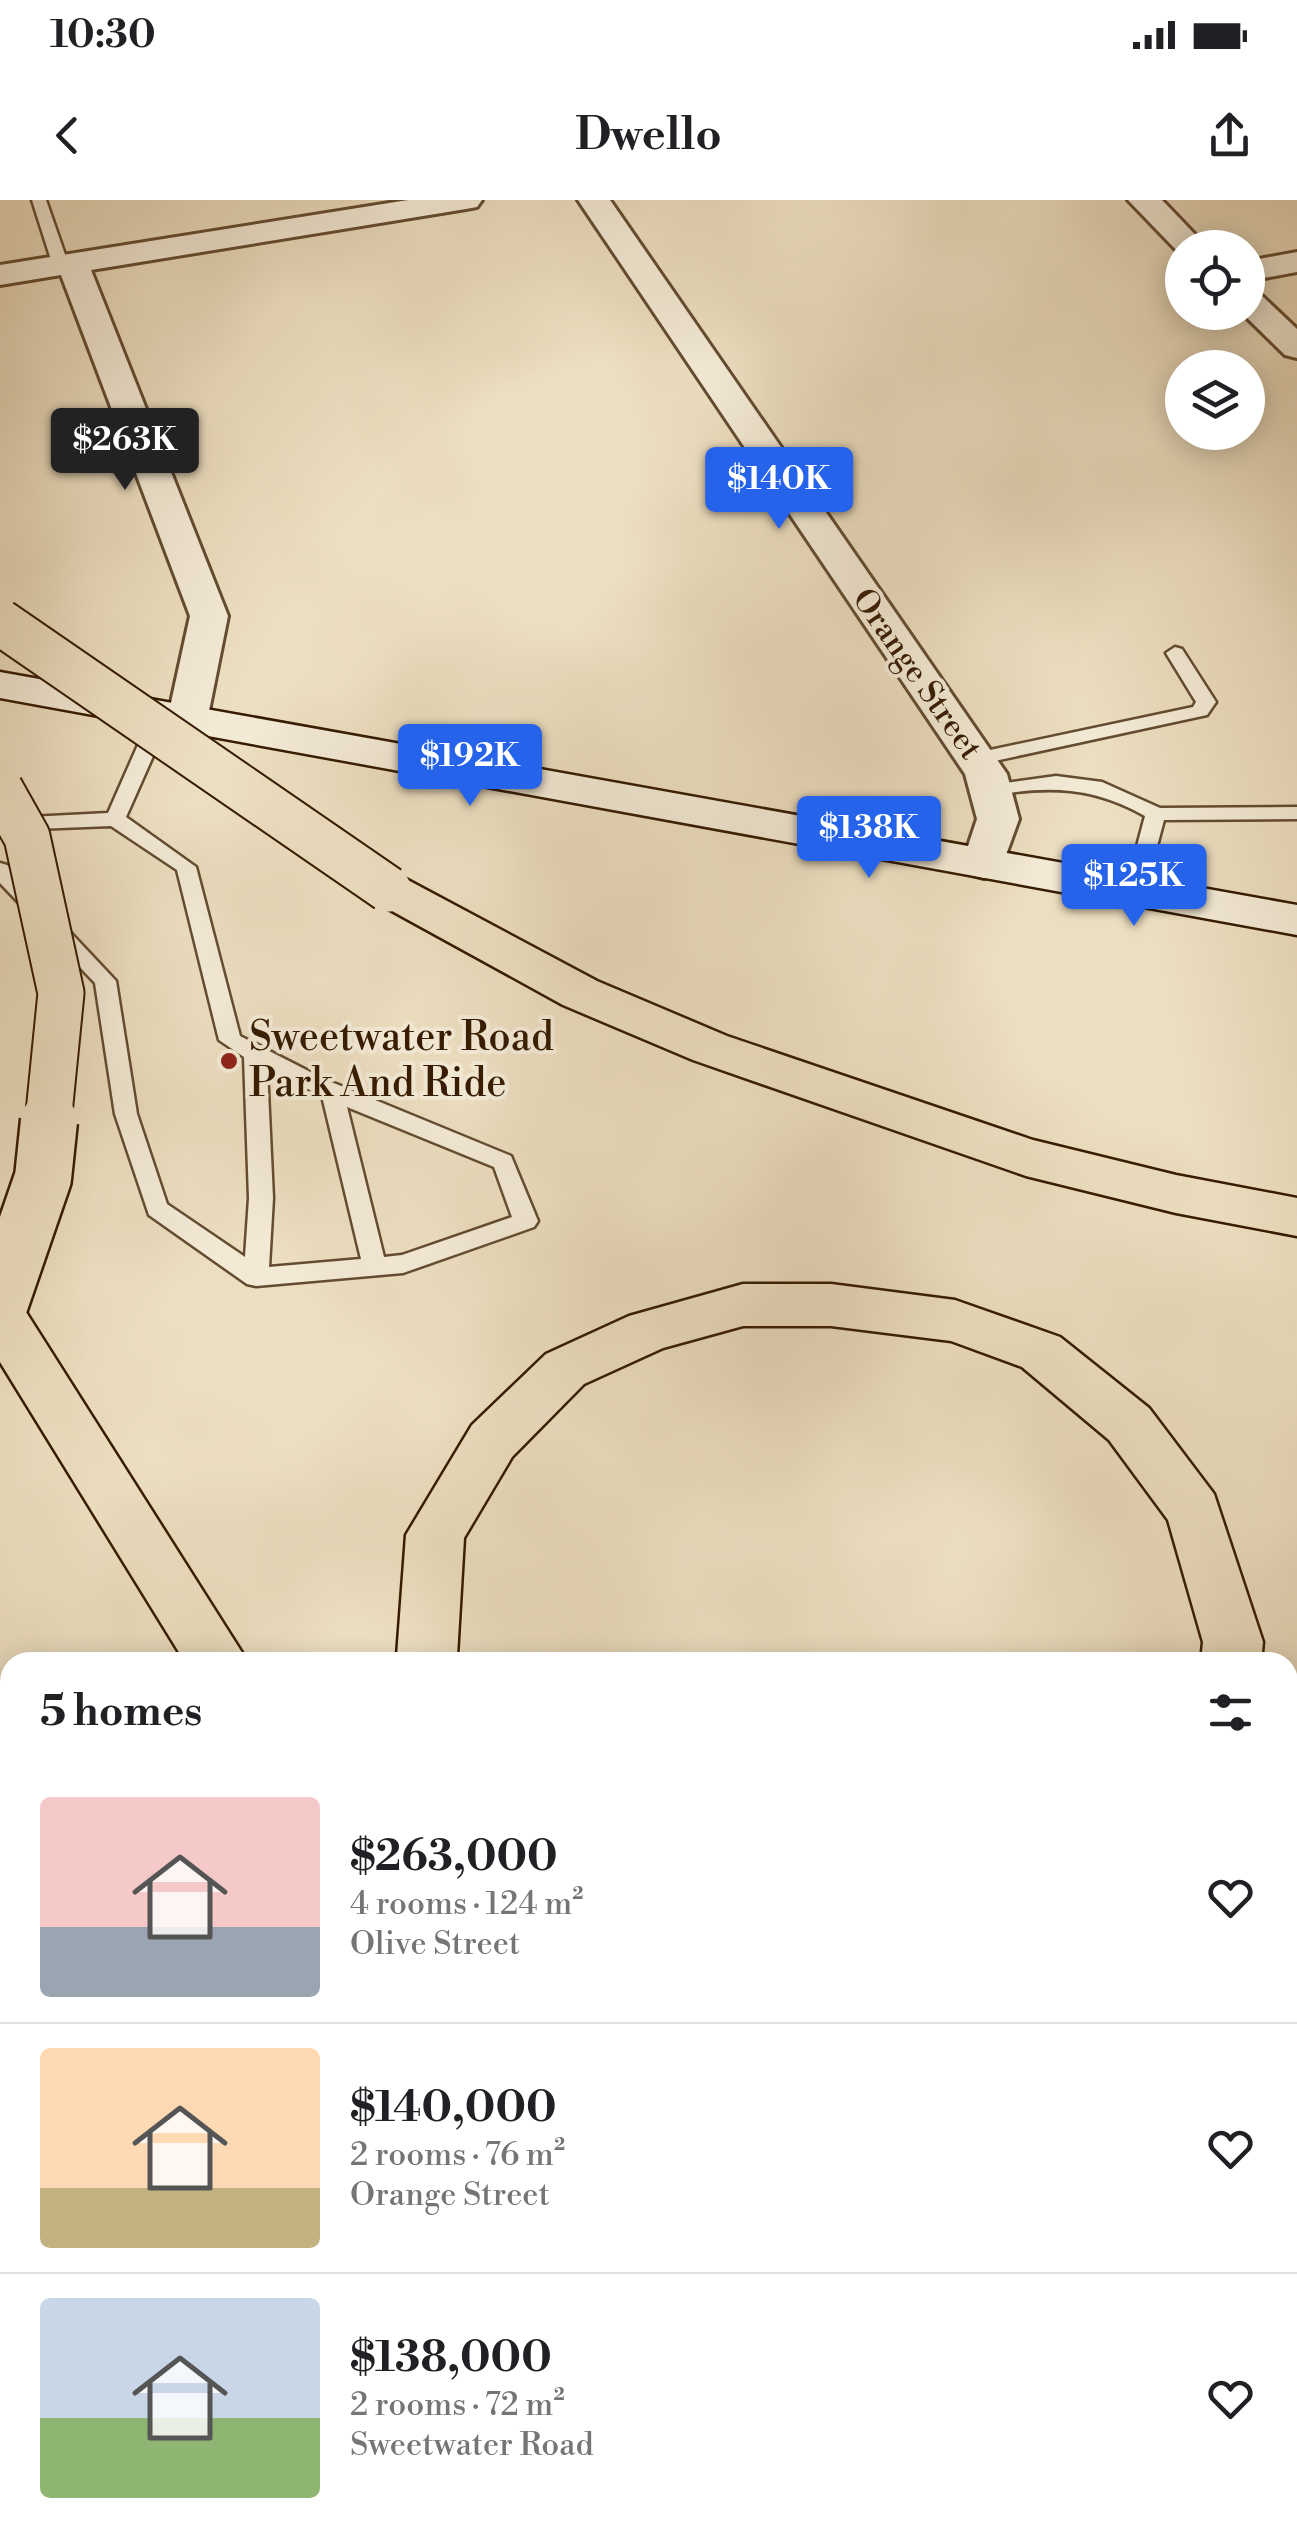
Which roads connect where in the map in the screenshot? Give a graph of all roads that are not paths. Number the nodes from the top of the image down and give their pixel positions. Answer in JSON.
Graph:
{"nodes":[{"id":1,"x":38,"y":200,"type":"edge"},
{"id":2,"x":466,"y":200,"type":"edge"},
{"id":3,"x":594,"y":200,"type":"edge"},
{"id":4,"x":1144,"y":200,"type":"edge"},
{"id":5,"x":1174,"y":230,"type":"edge"},
{"id":6,"x":1297,"y":262,"type":"edge"},
{"id":7,"x":67,"y":266,"type":"junction"},
{"id":8,"x":1265,"y":268,"type":"edge"},
{"id":9,"x":0,"y":275,"type":"edge"},
{"id":10,"x":1265,"y":317,"type":"edge"},
{"id":11,"x":1297,"y":348,"type":"edge"},
{"id":12,"x":0,"y":622,"type":"edge"},
{"id":13,"x":1174,"y":654,"type":"dead end"},
{"id":14,"x":0,"y":685,"type":"edge"},
{"id":15,"x":174,"y":718,"type":"junction"},
{"id":16,"x":983,"y":774,"type":"junction"},
{"id":17,"x":0,"y":788,"type":"edge"},
{"id":18,"x":1297,"y":812,"type":"edge"},
{"id":19,"x":1156,"y":814,"type":"junction"},
{"id":20,"x":114,"y":820,"type":"junction"},
{"id":21,"x":0,"y":824,"type":"edge"},
{"id":22,"x":984,"y":864,"type":"junction"},
{"id":23,"x":0,"y":870,"type":"edge"},
{"id":24,"x":1135,"y":891,"type":"junction"},
{"id":25,"x":1297,"y":920,"type":"edge"},
{"id":26,"x":255,"y":1052,"type":"junction"},
{"id":27,"x":332,"y":1091,"type":"junction"},
{"id":28,"x":1297,"y":1217,"type":"edge"},
{"id":29,"x":375,"y":1267,"type":"junction"},
{"id":30,"x":256,"y":1277,"type":"junction"},
{"id":31,"x":0,"y":1303,"type":"edge"},
{"id":32,"x":0,"y":1316,"type":"edge"},
{"id":33,"x":212,"y":1652,"type":"edge"},
{"id":34,"x":427,"y":1652,"type":"edge"},
{"id":35,"x":1232,"y":1652,"type":"edge"}],
"edges":[{"from":1,"to":7,"type":"lane"},
{"from":2,"to":7,"type":"street"},
{"from":3,"to":16,"type":"street","name":"Orange Street"},
{"from":4,"to":5,"type":"street"},
{"from":6,"to":8,"type":"street"},
{"from":7,"to":9,"type":"street"},
{"from":7,"to":15,"type":"street"},
{"from":10,"to":11,"type":"street"},
{"from":12,"to":28,"type":"highway","bridge":true},
{"from":13,"to":16,"type":"lane"},
{"from":14,"to":15,"type":"main road"},
{"from":15,"to":20,"type":"lane"},
{"from":15,"to":22,"type":"main road"},
{"from":16,"to":19,"type":"lane"},
{"from":16,"to":22,"type":"street","name":"Orange Street"},
{"from":17,"to":31,"type":"highway","bridge":true},
{"from":18,"to":19,"type":"lane"},
{"from":19,"to":24,"type":"lane"},
{"from":20,"to":21,"type":"lane"},
{"from":20,"to":26,"type":"lane"},
{"from":22,"to":24,"type":"main road"},
{"from":23,"to":30,"type":"lane"},
{"from":24,"to":25,"type":"main road"},
{"from":26,"to":27,"type":"lane"},
{"from":26,"to":30,"type":"lane"},
{"from":27,"to":29,"type":"lane"},
{"from":27,"to":29,"type":"lane"},
{"from":29,"to":30,"type":"lane"},
{"from":32,"to":33,"type":"highway"},
{"from":34,"to":35,"type":"highway"}]}
